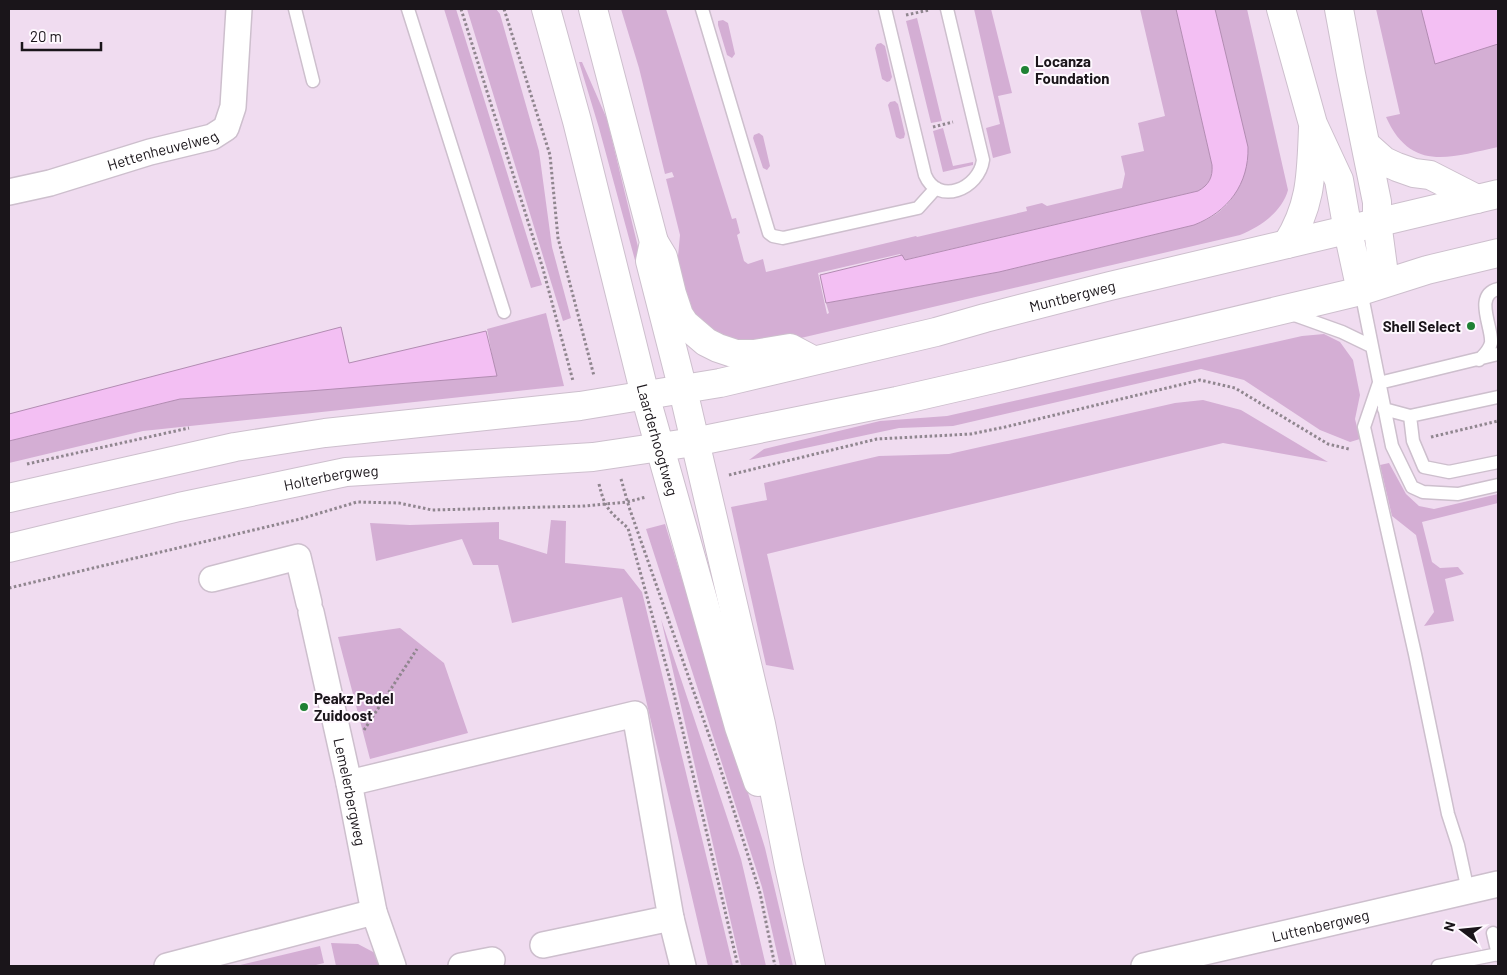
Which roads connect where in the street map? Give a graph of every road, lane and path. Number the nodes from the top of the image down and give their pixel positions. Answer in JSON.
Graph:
{"nodes":[{"id":1,"x":240,"y":9,"type":"edge"},
{"id":2,"x":295,"y":9,"type":"edge"},
{"id":3,"x":408,"y":9,"type":"edge"},
{"id":4,"x":461,"y":9,"type":"edge"},
{"id":5,"x":504,"y":9,"type":"edge"},
{"id":6,"x":546,"y":9,"type":"edge"},
{"id":7,"x":593,"y":9,"type":"edge"},
{"id":8,"x":702,"y":9,"type":"edge"},
{"id":9,"x":933,"y":9,"type":"edge"},
{"id":10,"x":948,"y":9,"type":"edge"},
{"id":11,"x":1281,"y":9,"type":"edge"},
{"id":12,"x":1339,"y":9,"type":"edge"},
{"id":13,"x":887,"y":14,"type":"edge"},
{"id":14,"x":313,"y":81,"type":"dead end"},
{"id":15,"x":973,"y":117,"type":"junction"},
{"id":16,"x":1313,"y":124,"type":"junction"},
{"id":17,"x":915,"y":131,"type":"junction"},
{"id":18,"x":1366,"y":145,"type":"junction"},
{"id":19,"x":936,"y":188,"type":"junction"},
{"id":20,"x":9,"y":192,"type":"edge"},
{"id":21,"x":1488,"y":197,"type":"edge"},
{"id":22,"x":1377,"y":222,"type":"junction"},
{"id":23,"x":1348,"y":231,"type":"junction"},
{"id":24,"x":654,"y":242,"type":"junction"},
{"id":25,"x":1287,"y":244,"type":"junction"},
{"id":26,"x":1498,"y":253,"type":"edge"},
{"id":27,"x":1373,"y":286,"type":"junction"},
{"id":28,"x":1498,"y":289,"type":"edge"},
{"id":29,"x":1280,"y":310,"type":"junction"},
{"id":30,"x":504,"y":312,"type":"dead end"},
{"id":31,"x":1493,"y":325,"type":"edge"},
{"id":32,"x":1371,"y":346,"type":"junction"},
{"id":33,"x":1498,"y":354,"type":"edge"},
{"id":34,"x":1479,"y":360,"type":"junction"},
{"id":35,"x":815,"y":361,"type":"junction"},
{"id":36,"x":1379,"y":383,"type":"junction"},
{"id":37,"x":683,"y":390,"type":"junction"},
{"id":38,"x":645,"y":395,"type":"junction"},
{"id":39,"x":1498,"y":397,"type":"edge"},
{"id":40,"x":591,"y":405,"type":"junction"},
{"id":41,"x":1384,"y":409,"type":"junction"},
{"id":42,"x":1410,"y":416,"type":"junction"},
{"id":43,"x":1498,"y":421,"type":"edge"},
{"id":44,"x":1413,"y":441,"type":"junction"},
{"id":45,"x":694,"y":442,"type":"junction"},
{"id":46,"x":659,"y":446,"type":"junction"},
{"id":47,"x":1369,"y":451,"type":"junction"},
{"id":48,"x":592,"y":457,"type":"junction"},
{"id":49,"x":1498,"y":462,"type":"edge"},
{"id":50,"x":748,"y":471,"type":"dead end"},
{"id":51,"x":1498,"y":485,"type":"edge"},
{"id":52,"x":9,"y":498,"type":"edge"},
{"id":53,"x":604,"y":503,"type":"junction"},
{"id":54,"x":9,"y":548,"type":"edge"},
{"id":55,"x":212,"y":579,"type":"dead end"},
{"id":56,"x":9,"y":588,"type":"edge"},
{"id":57,"x":418,"y":649,"type":"dead end"},
{"id":58,"x":346,"y":772,"type":"junction"},
{"id":59,"x":789,"y":866,"type":"junction"},
{"id":60,"x":1498,"y":884,"type":"edge"},
{"id":61,"x":1468,"y":891,"type":"junction"},
{"id":62,"x":374,"y":912,"type":"junction"},
{"id":63,"x":671,"y":918,"type":"junction"},
{"id":64,"x":1493,"y":933,"type":"dead end"},
{"id":65,"x":544,"y":945,"type":"dead end"},
{"id":66,"x":1498,"y":955,"type":"edge"},
{"id":67,"x":492,"y":960,"type":"dead end"},
{"id":68,"x":167,"y":966,"type":"edge"},
{"id":69,"x":392,"y":966,"type":"edge"},
{"id":70,"x":461,"y":966,"type":"edge"},
{"id":71,"x":683,"y":966,"type":"edge"},
{"id":72,"x":738,"y":966,"type":"edge"},
{"id":73,"x":775,"y":966,"type":"edge"},
{"id":74,"x":811,"y":966,"type":"edge"},
{"id":75,"x":1144,"y":966,"type":"edge"},
{"id":76,"x":1438,"y":966,"type":"edge"}],
"edges":[{"from":1,"to":20,"type":"street","name":"Hettenheuvelweg"},
{"from":2,"to":14,"type":"lane"},
{"from":3,"to":30,"type":"lane"},
{"from":4,"to":40,"type":"path"},
{"from":5,"to":40,"type":"path"},
{"from":6,"to":38,"type":"main road","name":"Laarderhoogtweg"},
{"from":7,"to":24,"type":"main road","name":"Laarderhoogtweg"},
{"from":8,"to":19,"type":"lane"},
{"from":9,"to":13,"type":"path"},
{"from":10,"to":15,"type":"lane"},
{"from":11,"to":16,"type":"main road"},
{"from":12,"to":18,"type":"main road"},
{"from":13,"to":17,"type":"lane"},
{"from":15,"to":17,"type":"path"},
{"from":15,"to":19,"type":"lane"},
{"from":16,"to":23,"type":"main road"},
{"from":16,"to":25,"type":"main road"},
{"from":17,"to":19,"type":"lane"},
{"from":18,"to":21,"type":"main road"},
{"from":18,"to":22,"type":"main road"},
{"from":21,"to":22,"type":"main road","name":"Muntbergweg"},
{"from":22,"to":23,"type":"main road","name":"Muntbergweg"},
{"from":22,"to":27,"type":"main road"},
{"from":23,"to":25,"type":"main road","name":"Muntbergweg"},
{"from":23,"to":27,"type":"main road"},
{"from":24,"to":35,"type":"main road"},
{"from":24,"to":37,"type":"main road","name":"Laarderhoogtweg"},
{"from":25,"to":35,"type":"main road","name":"Muntbergweg"},
{"from":26,"to":27,"type":"main road"},
{"from":27,"to":29,"type":"main road"},
{"from":27,"to":32,"type":"lane"},
{"from":28,"to":31,"type":"lane"},
{"from":29,"to":32,"type":"lane"},
{"from":29,"to":45,"type":"main road"},
{"from":31,"to":34,"type":"lane"},
{"from":32,"to":36,"type":"lane"},
{"from":33,"to":34,"type":"lane"},
{"from":34,"to":36,"type":"lane"},
{"from":35,"to":37,"type":"main road","name":"Muntbergweg"},
{"from":36,"to":41,"type":"lane"},
{"from":36,"to":47,"type":"lane"},
{"from":37,"to":38,"type":"main road","name":"Muntbergweg"},
{"from":37,"to":45,"type":"main road","name":"Laarderhoogtweg"},
{"from":38,"to":40,"type":"main road"},
{"from":38,"to":46,"type":"main road","name":"Laarderhoogtweg"},
{"from":39,"to":42,"type":"lane"},
{"from":40,"to":52,"type":"main road"},
{"from":41,"to":42,"type":"lane"},
{"from":41,"to":51,"type":"lane"},
{"from":42,"to":44,"type":"lane"},
{"from":43,"to":44,"type":"path"},
{"from":44,"to":49,"type":"lane"},
{"from":45,"to":46,"type":"main road"},
{"from":45,"to":59,"type":"main road","name":"Laarderhoogtweg"},
{"from":46,"to":48,"type":"main road","name":"Holterbergweg"},
{"from":46,"to":59,"type":"main road","name":"Laarderhoogtweg"},
{"from":47,"to":50,"type":"path"},
{"from":47,"to":61,"type":"lane"},
{"from":48,"to":53,"type":"path"},
{"from":48,"to":54,"type":"main road","name":"Holterbergweg"},
{"from":53,"to":56,"type":"path"},
{"from":53,"to":72,"type":"path"},
{"from":53,"to":73,"type":"path"},
{"from":55,"to":58,"type":"street","name":"Lemelerbergweg"},
{"from":57,"to":58,"type":"path"},
{"from":58,"to":62,"type":"street","name":"Lemelerbergweg"},
{"from":58,"to":63,"type":"street"},
{"from":59,"to":74,"type":"main road","name":"Laarderhoogtweg"},
{"from":60,"to":61,"type":"street","name":"Luttenbergweg"},
{"from":61,"to":75,"type":"street","name":"Luttenbergweg"},
{"from":62,"to":68,"type":"street"},
{"from":62,"to":69,"type":"street","name":"Lemelerbergweg"},
{"from":63,"to":65,"type":"street"},
{"from":63,"to":71,"type":"street"},
{"from":64,"to":66,"type":"lane"},
{"from":66,"to":76,"type":"lane"},
{"from":67,"to":70,"type":"street"}]}
